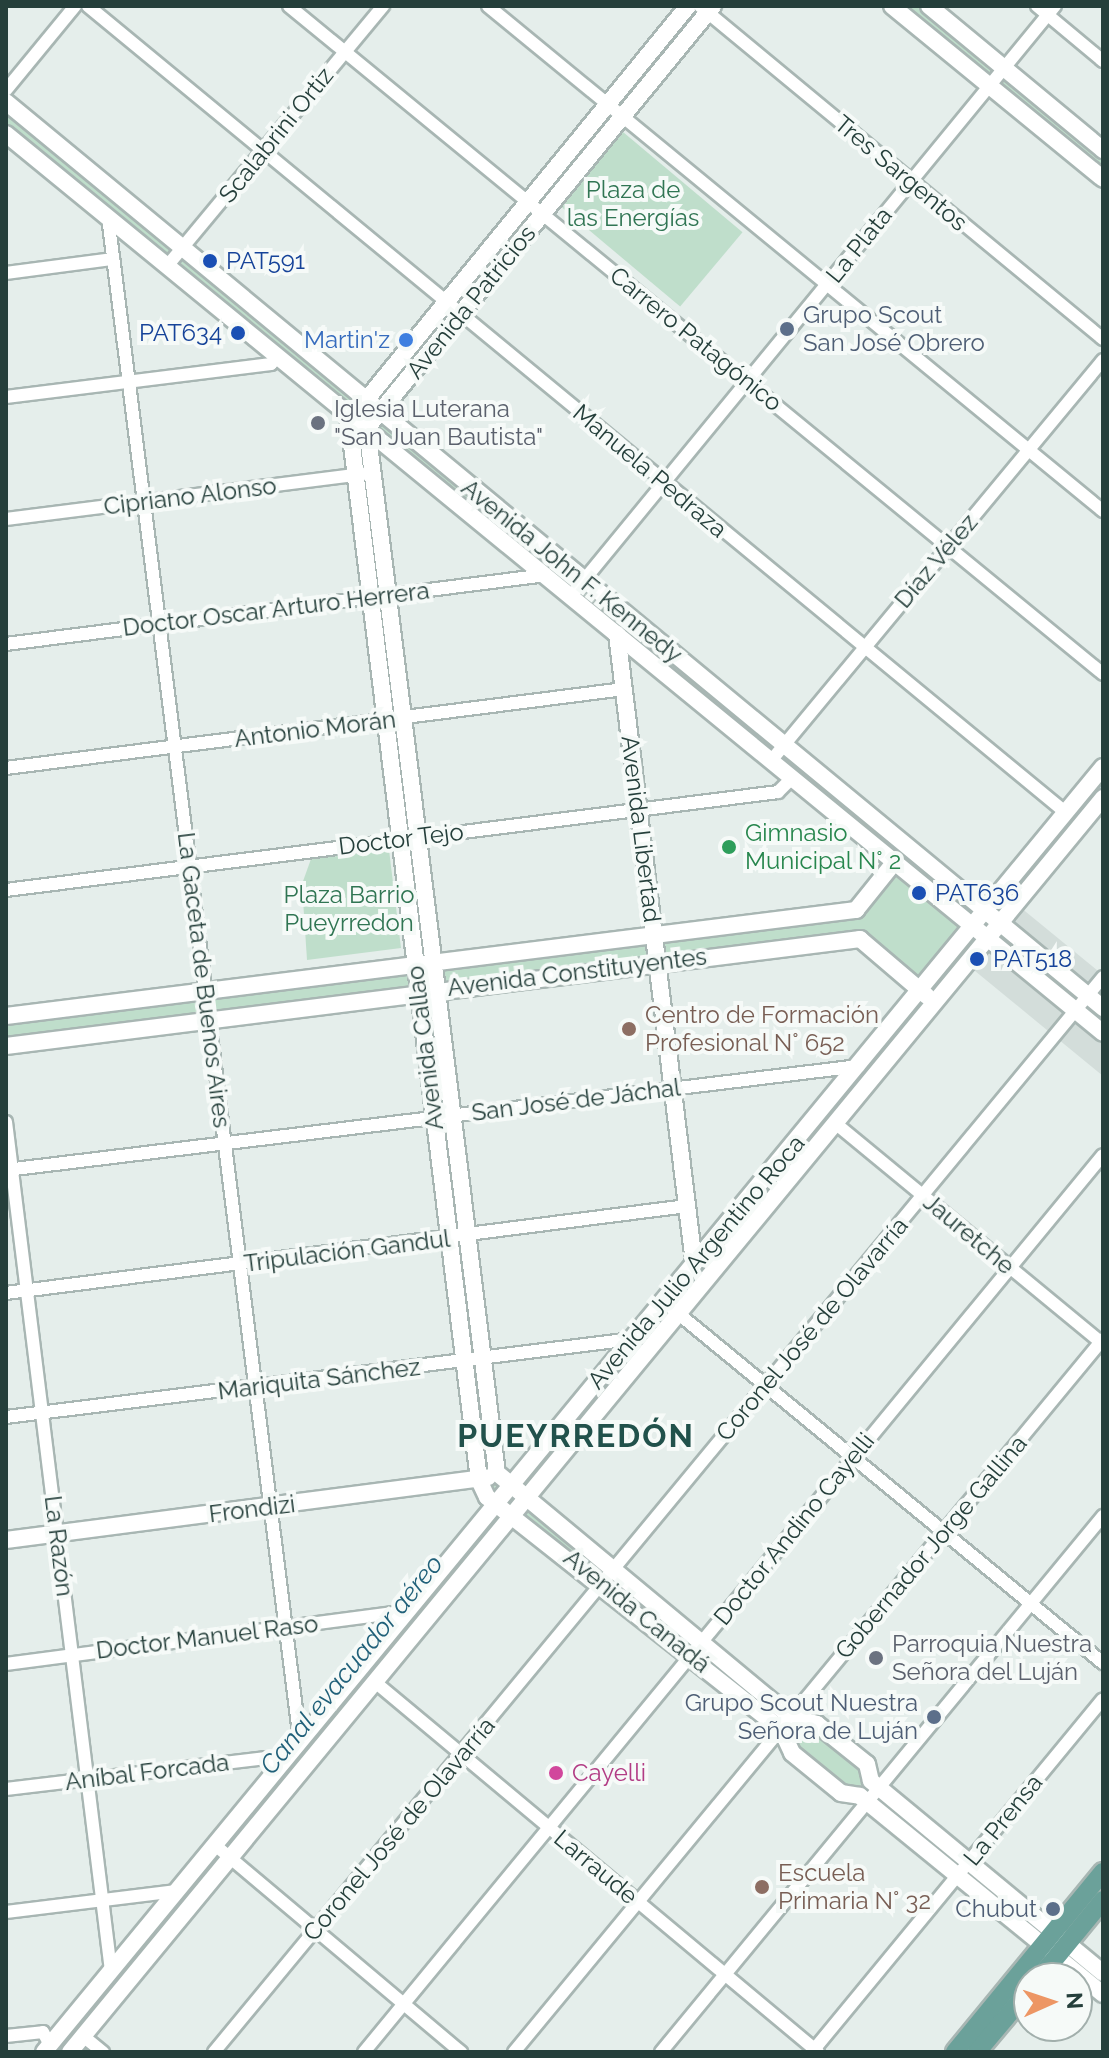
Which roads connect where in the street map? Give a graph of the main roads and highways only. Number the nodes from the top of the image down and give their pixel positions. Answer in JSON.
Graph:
{"nodes":[{"id":1,"x":688,"y":6,"type":"edge"},
{"id":2,"x":892,"y":6,"type":"edge"},
{"id":3,"x":929,"y":6,"type":"edge"},
{"id":4,"x":707,"y":8,"type":"edge"},
{"id":5,"x":6,"y":102,"type":"edge"},
{"id":6,"x":10,"y":142,"type":"edge"},
{"id":7,"x":1103,"y":150,"type":"edge"},
{"id":8,"x":1103,"y":179,"type":"edge"},
{"id":9,"x":364,"y":399,"type":"junction"},
{"id":10,"x":380,"y":413,"type":"junction"},
{"id":11,"x":351,"y":415,"type":"junction"},
{"id":12,"x":367,"y":428,"type":"junction"},
{"id":13,"x":617,"y":634,"type":"junction"},
{"id":14,"x":1103,"y":767,"type":"edge"},
{"id":15,"x":1103,"y":798,"type":"edge"},
{"id":16,"x":867,"y":842,"type":"junction"},
{"id":17,"x":921,"y":860,"type":"junction"},
{"id":18,"x":893,"y":864,"type":"junction"},
{"id":19,"x":868,"y":895,"type":"junction"},
{"id":20,"x":856,"y":910,"type":"junction"},
{"id":21,"x":985,"y":910,"type":"junction"},
{"id":22,"x":1001,"y":922,"type":"junction"},
{"id":23,"x":972,"y":926,"type":"junction"},
{"id":24,"x":654,"y":934,"type":"junction"},
{"id":25,"x":987,"y":938,"type":"junction"},
{"id":26,"x":860,"y":939,"type":"junction"},
{"id":27,"x":434,"y":962,"type":"junction"},
{"id":28,"x":657,"y":963,"type":"junction"},
{"id":29,"x":415,"y":965,"type":"junction"},
{"id":30,"x":437,"y":989,"type":"junction"},
{"id":31,"x":920,"y":989,"type":"junction"},
{"id":32,"x":418,"y":992,"type":"junction"},
{"id":33,"x":935,"y":1002,"type":"junction"},
{"id":34,"x":1103,"y":1008,"type":"edge"},
{"id":35,"x":6,"y":1016,"type":"edge"},
{"id":36,"x":1103,"y":1033,"type":"edge"},
{"id":37,"x":6,"y":1046,"type":"edge"},
{"id":38,"x":694,"y":1263,"type":"junction"},
{"id":39,"x":475,"y":1361,"type":"junction"},
{"id":40,"x":497,"y":1473,"type":"junction"},
{"id":41,"x":479,"y":1480,"type":"junction"},
{"id":42,"x":511,"y":1485,"type":"junction"},
{"id":43,"x":527,"y":1498,"type":"junction"},
{"id":44,"x":498,"y":1502,"type":"junction"},
{"id":45,"x":515,"y":1512,"type":"junction"},
{"id":46,"x":6,"y":1540,"type":"edge"},
{"id":47,"x":786,"y":1723,"type":"junction"},
{"id":48,"x":964,"y":1867,"type":"junction"},
{"id":49,"x":1103,"y":1872,"type":"edge"},
{"id":50,"x":1103,"y":1900,"type":"edge"},
{"id":51,"x":1056,"y":1943,"type":"junction"},
{"id":52,"x":1047,"y":1962,"type":"edge"},
{"id":53,"x":1103,"y":1973,"type":"edge"},
{"id":54,"x":1103,"y":1994,"type":"edge"},
{"id":55,"x":1013,"y":2009,"type":"edge"},
{"id":56,"x":47,"y":2049,"type":"edge"},
{"id":57,"x":70,"y":2052,"type":"edge"},
{"id":58,"x":955,"y":2052,"type":"edge"},
{"id":59,"x":977,"y":2052,"type":"edge"}],
"edges":[{"from":1,"to":9,"type":"main road","name":"Avenida Patricios"},
{"from":2,"to":8,"type":"main road"},
{"from":3,"to":7,"type":"main road"},
{"from":4,"to":10,"type":"main road","name":"Avenida Patricios"},
{"from":5,"to":9,"type":"main road","name":"Avenida John F. Kennedy"},
{"from":6,"to":11,"type":"main road","name":"Avenida John F. Kennedy"},
{"from":9,"to":10,"type":"main road","name":"Avenida John F. Kennedy"},
{"from":9,"to":11,"type":"main road"},
{"from":10,"to":12,"type":"main road"},
{"from":10,"to":17,"type":"main road","name":"Avenida John F. Kennedy"},
{"from":11,"to":12,"type":"main road","name":"Avenida John F. Kennedy"},
{"from":11,"to":29,"type":"main road","name":"Avenida Callao"},
{"from":12,"to":13,"type":"main road","name":"Avenida John F. Kennedy"},
{"from":12,"to":27,"type":"main road","name":"Avenida Callao"},
{"from":13,"to":16,"type":"main road","name":"Avenida John F. Kennedy"},
{"from":13,"to":24,"type":"main road","name":"Avenida Libertad"},
{"from":14,"to":21,"type":"main road","name":"Avenida Julio Argentino Roca"},
{"from":15,"to":22,"type":"main road","name":"Avenida Julio Argentino Roca"},
{"from":16,"to":18,"type":"main road","name":"Avenida John F. Kennedy"},
{"from":16,"to":19,"type":"main road"},
{"from":17,"to":18,"type":"main road"},
{"from":17,"to":21,"type":"main road","name":"Avenida John F. Kennedy"},
{"from":18,"to":19,"type":"main road"},
{"from":18,"to":23,"type":"main road","name":"Avenida John F. Kennedy"},
{"from":19,"to":20,"type":"main road"},
{"from":20,"to":24,"type":"main road","name":"Avenida Constituyentes"},
{"from":20,"to":26,"type":"main road"},
{"from":21,"to":22,"type":"main road","name":"Avenida John F. Kennedy"},
{"from":21,"to":23,"type":"main road","name":"Avenida Julio Argentino Roca"},
{"from":22,"to":25,"type":"main road","name":"Avenida Julio Argentino Roca"},
{"from":22,"to":34,"type":"main road","name":"Avenida John F. Kennedy"},
{"from":23,"to":25,"type":"main road","name":"Avenida John F. Kennedy"},
{"from":23,"to":31,"type":"main road","name":"Avenida Julio Argentino Roca"},
{"from":24,"to":27,"type":"main road","name":"Avenida Constituyentes"},
{"from":24,"to":28,"type":"main road","name":"Avenida Libertad"},
{"from":25,"to":33,"type":"main road","name":"Avenida Julio Argentino Roca"},
{"from":25,"to":36,"type":"main road","name":"Avenida John F. Kennedy"},
{"from":26,"to":28,"type":"main road","name":"Avenida Constituyentes"},
{"from":26,"to":31,"type":"main road"},
{"from":27,"to":29,"type":"main road","name":"Avenida Constituyentes"},
{"from":27,"to":30,"type":"main road","name":"Avenida Callao"},
{"from":28,"to":30,"type":"main road","name":"Avenida Constituyentes"},
{"from":28,"to":38,"type":"main road","name":"Avenida Libertad"},
{"from":29,"to":32,"type":"main road","name":"Avenida Callao"},
{"from":29,"to":35,"type":"main road","name":"Avenida Constituyentes"},
{"from":30,"to":32,"type":"main road","name":"Avenida Constituyentes"},
{"from":30,"to":39,"type":"main road","name":"Avenida Callao"},
{"from":31,"to":33,"type":"main road"},
{"from":31,"to":38,"type":"main road","name":"Avenida Julio Argentino Roca"},
{"from":32,"to":37,"type":"main road","name":"Avenida Constituyentes"},
{"from":32,"to":39,"type":"main road","name":"Avenida Callao"},
{"from":33,"to":43,"type":"main road","name":"Avenida Julio Argentino Roca"},
{"from":38,"to":42,"type":"main road","name":"Avenida Julio Argentino Roca"},
{"from":39,"to":40,"type":"main road","name":"Avenida Callao"},
{"from":39,"to":41,"type":"main road","name":"Avenida Callao"},
{"from":40,"to":41,"type":"main road","name":"Frondizi"},
{"from":40,"to":42,"type":"main road"},
{"from":41,"to":44,"type":"main road"},
{"from":41,"to":46,"type":"main road","name":"Frondizi"},
{"from":42,"to":43,"type":"main road","name":"Avenida Canadá"},
{"from":42,"to":44,"type":"main road","name":"Avenida Julio Argentino Roca"},
{"from":43,"to":45,"type":"main road","name":"Avenida Julio Argentino Roca"},
{"from":43,"to":47,"type":"main road","name":"Avenida Canadá"},
{"from":44,"to":45,"type":"main road","name":"Avenida Canadá"},
{"from":44,"to":56,"type":"main road","name":"Avenida Julio Argentino Roca"},
{"from":45,"to":47,"type":"main road","name":"Avenida Canadá"},
{"from":45,"to":57,"type":"main road","name":"Avenida Julio Argentino Roca"},
{"from":47,"to":48,"type":"main road","name":"Avenida Canadá"},
{"from":47,"to":48,"type":"main road","name":"Avenida Canadá"},
{"from":48,"to":51,"type":"main road","name":"Avenida Canadá"},
{"from":49,"to":51,"type":"main road"},
{"from":50,"to":51,"type":"main road"},
{"from":51,"to":52,"type":"main road"},
{"from":51,"to":53,"type":"main road","name":"Avenida Canadá"},
{"from":51,"to":54,"type":"main road","name":"Avenida Canadá"},
{"from":51,"to":58,"type":"main road"},
{"from":55,"to":59,"type":"main road"}]}
